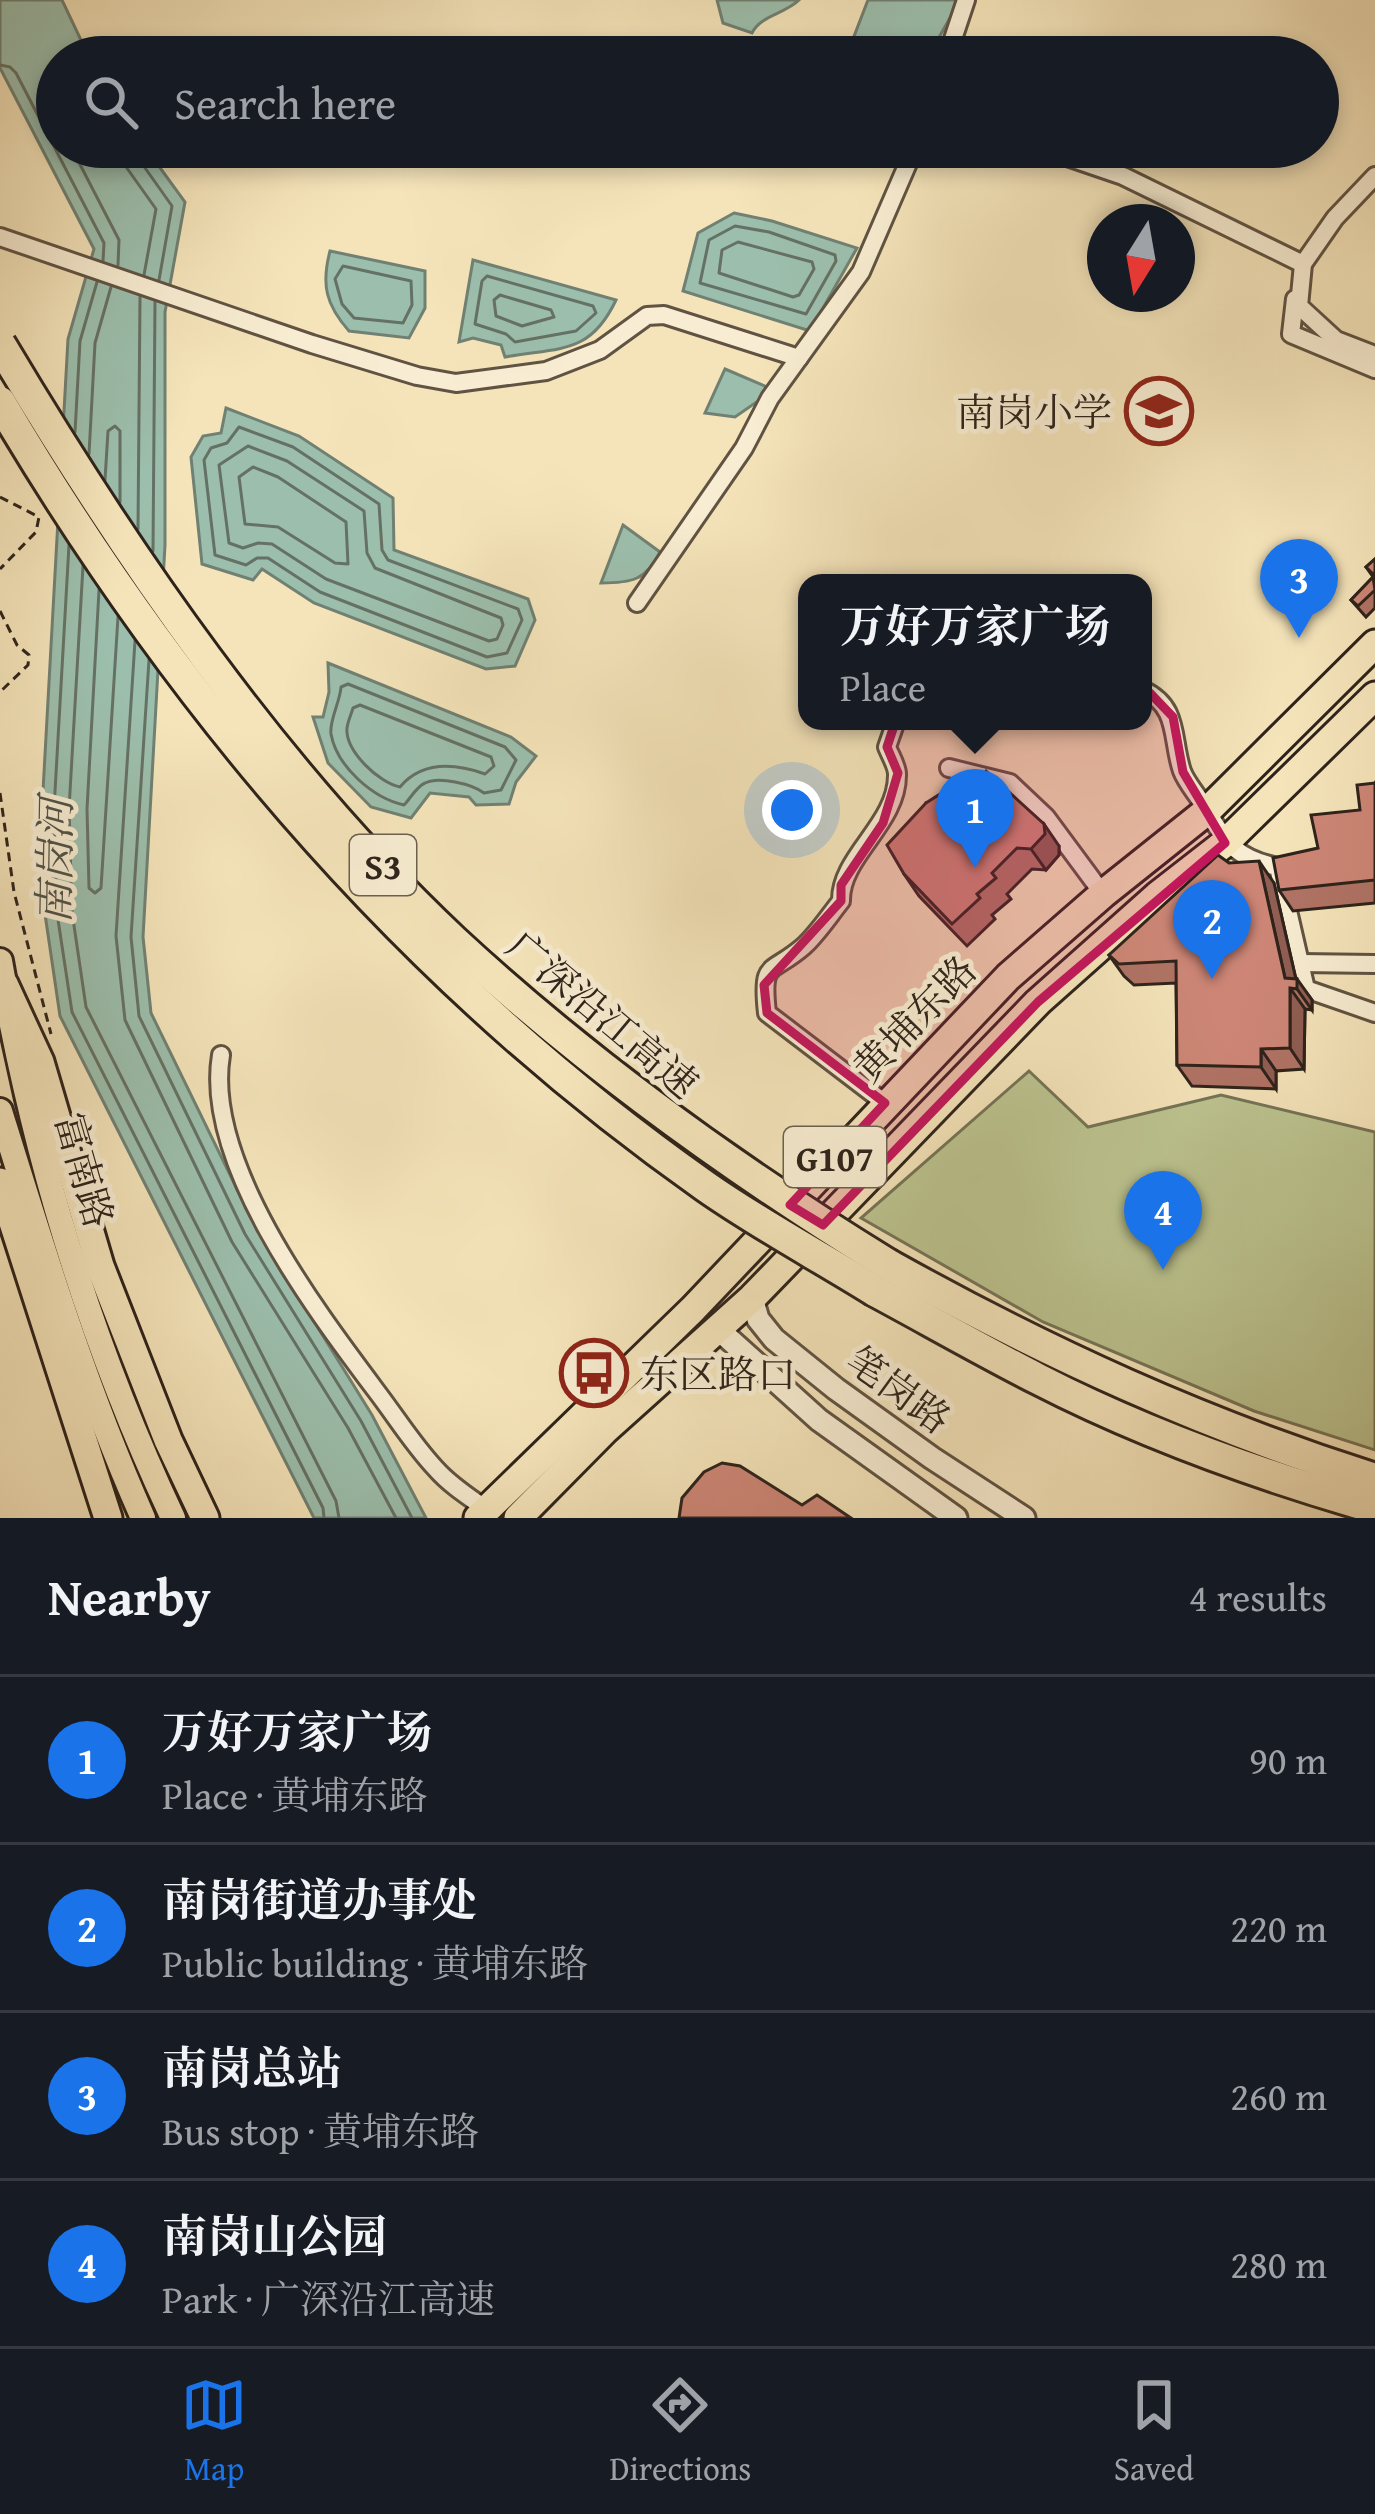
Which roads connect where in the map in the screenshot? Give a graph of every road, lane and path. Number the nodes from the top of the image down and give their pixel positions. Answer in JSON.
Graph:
{"nodes":[{"id":1,"x":966,"y":0,"type":"edge"},
{"id":2,"x":954,"y":36,"type":"edge"},
{"id":3,"x":905,"y":168,"type":"edge"},
{"id":4,"x":1100,"y":168,"type":"edge"},
{"id":5,"x":1375,"y":176,"type":"edge"},
{"id":6,"x":0,"y":237,"type":"edge"},
{"id":7,"x":1301,"y":263,"type":"junction"},
{"id":8,"x":0,"y":344,"type":"edge"},
{"id":9,"x":1375,"y":355,"type":"edge"},
{"id":10,"x":799,"y":358,"type":"junction"},
{"id":11,"x":1375,"y":369,"type":"edge"},
{"id":12,"x":0,"y":402,"type":"edge"},
{"id":13,"x":0,"y":497,"type":"edge"},
{"id":14,"x":0,"y":569,"type":"edge"},
{"id":15,"x":637,"y":603,"type":"dead end"},
{"id":16,"x":0,"y":611,"type":"edge"},
{"id":17,"x":1375,"y":644,"type":"edge"},
{"id":18,"x":0,"y":692,"type":"edge"},
{"id":19,"x":1152,"y":696,"type":"edge"},
{"id":20,"x":1375,"y":696,"type":"edge"},
{"id":21,"x":893,"y":730,"type":"edge"},
{"id":22,"x":950,"y":768,"type":"dead end"},
{"id":23,"x":0,"y":793,"type":"edge"},
{"id":24,"x":1207,"y":812,"type":"junction"},
{"id":25,"x":1226,"y":843,"type":"junction"},
{"id":26,"x":1103,"y":894,"type":"junction"},
{"id":27,"x":1300,"y":963,"type":"junction"},
{"id":28,"x":1375,"y":964,"type":"edge"},
{"id":29,"x":2,"y":972,"type":"edge"},
{"id":30,"x":1375,"y":1013,"type":"edge"},
{"id":31,"x":54,"y":1048,"type":"dead end"},
{"id":32,"x":221,"y":1054,"type":"dead end"},
{"id":33,"x":885,"y":1103,"type":"junction"},
{"id":34,"x":0,"y":1112,"type":"edge"},
{"id":35,"x":0,"y":1182,"type":"edge"},
{"id":36,"x":882,"y":1278,"type":"junction"},
{"id":37,"x":752,"y":1298,"type":"junction"},
{"id":38,"x":718,"y":1329,"type":"junction"},
{"id":39,"x":1309,"y":1474,"type":"junction"},
{"id":40,"x":1375,"y":1479,"type":"edge"},
{"id":41,"x":1375,"y":1508,"type":"edge"},
{"id":42,"x":482,"y":1514,"type":"edge"},
{"id":43,"x":108,"y":1518,"type":"edge"},
{"id":44,"x":142,"y":1518,"type":"edge"},
{"id":45,"x":173,"y":1518,"type":"edge"},
{"id":46,"x":205,"y":1518,"type":"edge"},
{"id":47,"x":518,"y":1518,"type":"edge"},
{"id":48,"x":956,"y":1518,"type":"edge"},
{"id":49,"x":1024,"y":1518,"type":"edge"}],
"edges":[{"from":1,"to":2,"type":"street"},
{"from":3,"to":10,"type":"street"},
{"from":4,"to":7,"type":"street"},
{"from":5,"to":7,"type":"street"},
{"from":6,"to":10,"type":"street"},
{"from":7,"to":9,"type":"street"},
{"from":7,"to":11,"type":"street"},
{"from":8,"to":36,"type":"highway","name":"广深沿江高速","number":"S3","bridge":true},
{"from":10,"to":15,"type":"street"},
{"from":12,"to":36,"type":"highway","name":"广深沿江高速","number":"S3","bridge":true},
{"from":13,"to":14,"type":"path"},
{"from":16,"to":18,"type":"path"},
{"from":17,"to":24,"type":"highway","name":"黄埔东路","number":"G107"},
{"from":19,"to":24,"type":"street"},
{"from":20,"to":25,"type":"highway","name":"黄埔东路","number":"G107"},
{"from":21,"to":33,"type":"street"},
{"from":22,"to":26,"type":"street"},
{"from":23,"to":31,"type":"path"},
{"from":24,"to":25,"type":"street"},
{"from":24,"to":26,"type":"highway","name":"黄埔东路","number":"G107"},
{"from":25,"to":27,"type":"street"},
{"from":25,"to":37,"type":"highway","name":"黄埔东路","number":"G107"},
{"from":26,"to":33,"type":"highway","name":"黄埔东路","number":"G107"},
{"from":27,"to":28,"type":"street"},
{"from":27,"to":30,"type":"street"},
{"from":29,"to":45,"type":"main road","name":"富南路"},
{"from":29,"to":46,"type":"highway"},
{"from":32,"to":42,"type":"street"},
{"from":33,"to":42,"type":"highway","name":"黄埔东路","number":"G107"},
{"from":34,"to":44,"type":"main road","name":"富南路"},
{"from":35,"to":43,"type":"highway"},
{"from":36,"to":39,"type":"highway","name":"广深沿江高速","number":"S3"},
{"from":37,"to":38,"type":"highway","name":"黄埔东路","number":"G107"},
{"from":37,"to":49,"type":"street","name":"笔岗路"},
{"from":38,"to":47,"type":"highway","name":"黄埔东路","number":"G107"},
{"from":38,"to":48,"type":"street","name":"笔岗路"},
{"from":39,"to":40,"type":"highway","name":"广深沿江高速","number":"S3"},
{"from":39,"to":41,"type":"highway","name":"广深沿江高速","number":"S3"}]}
